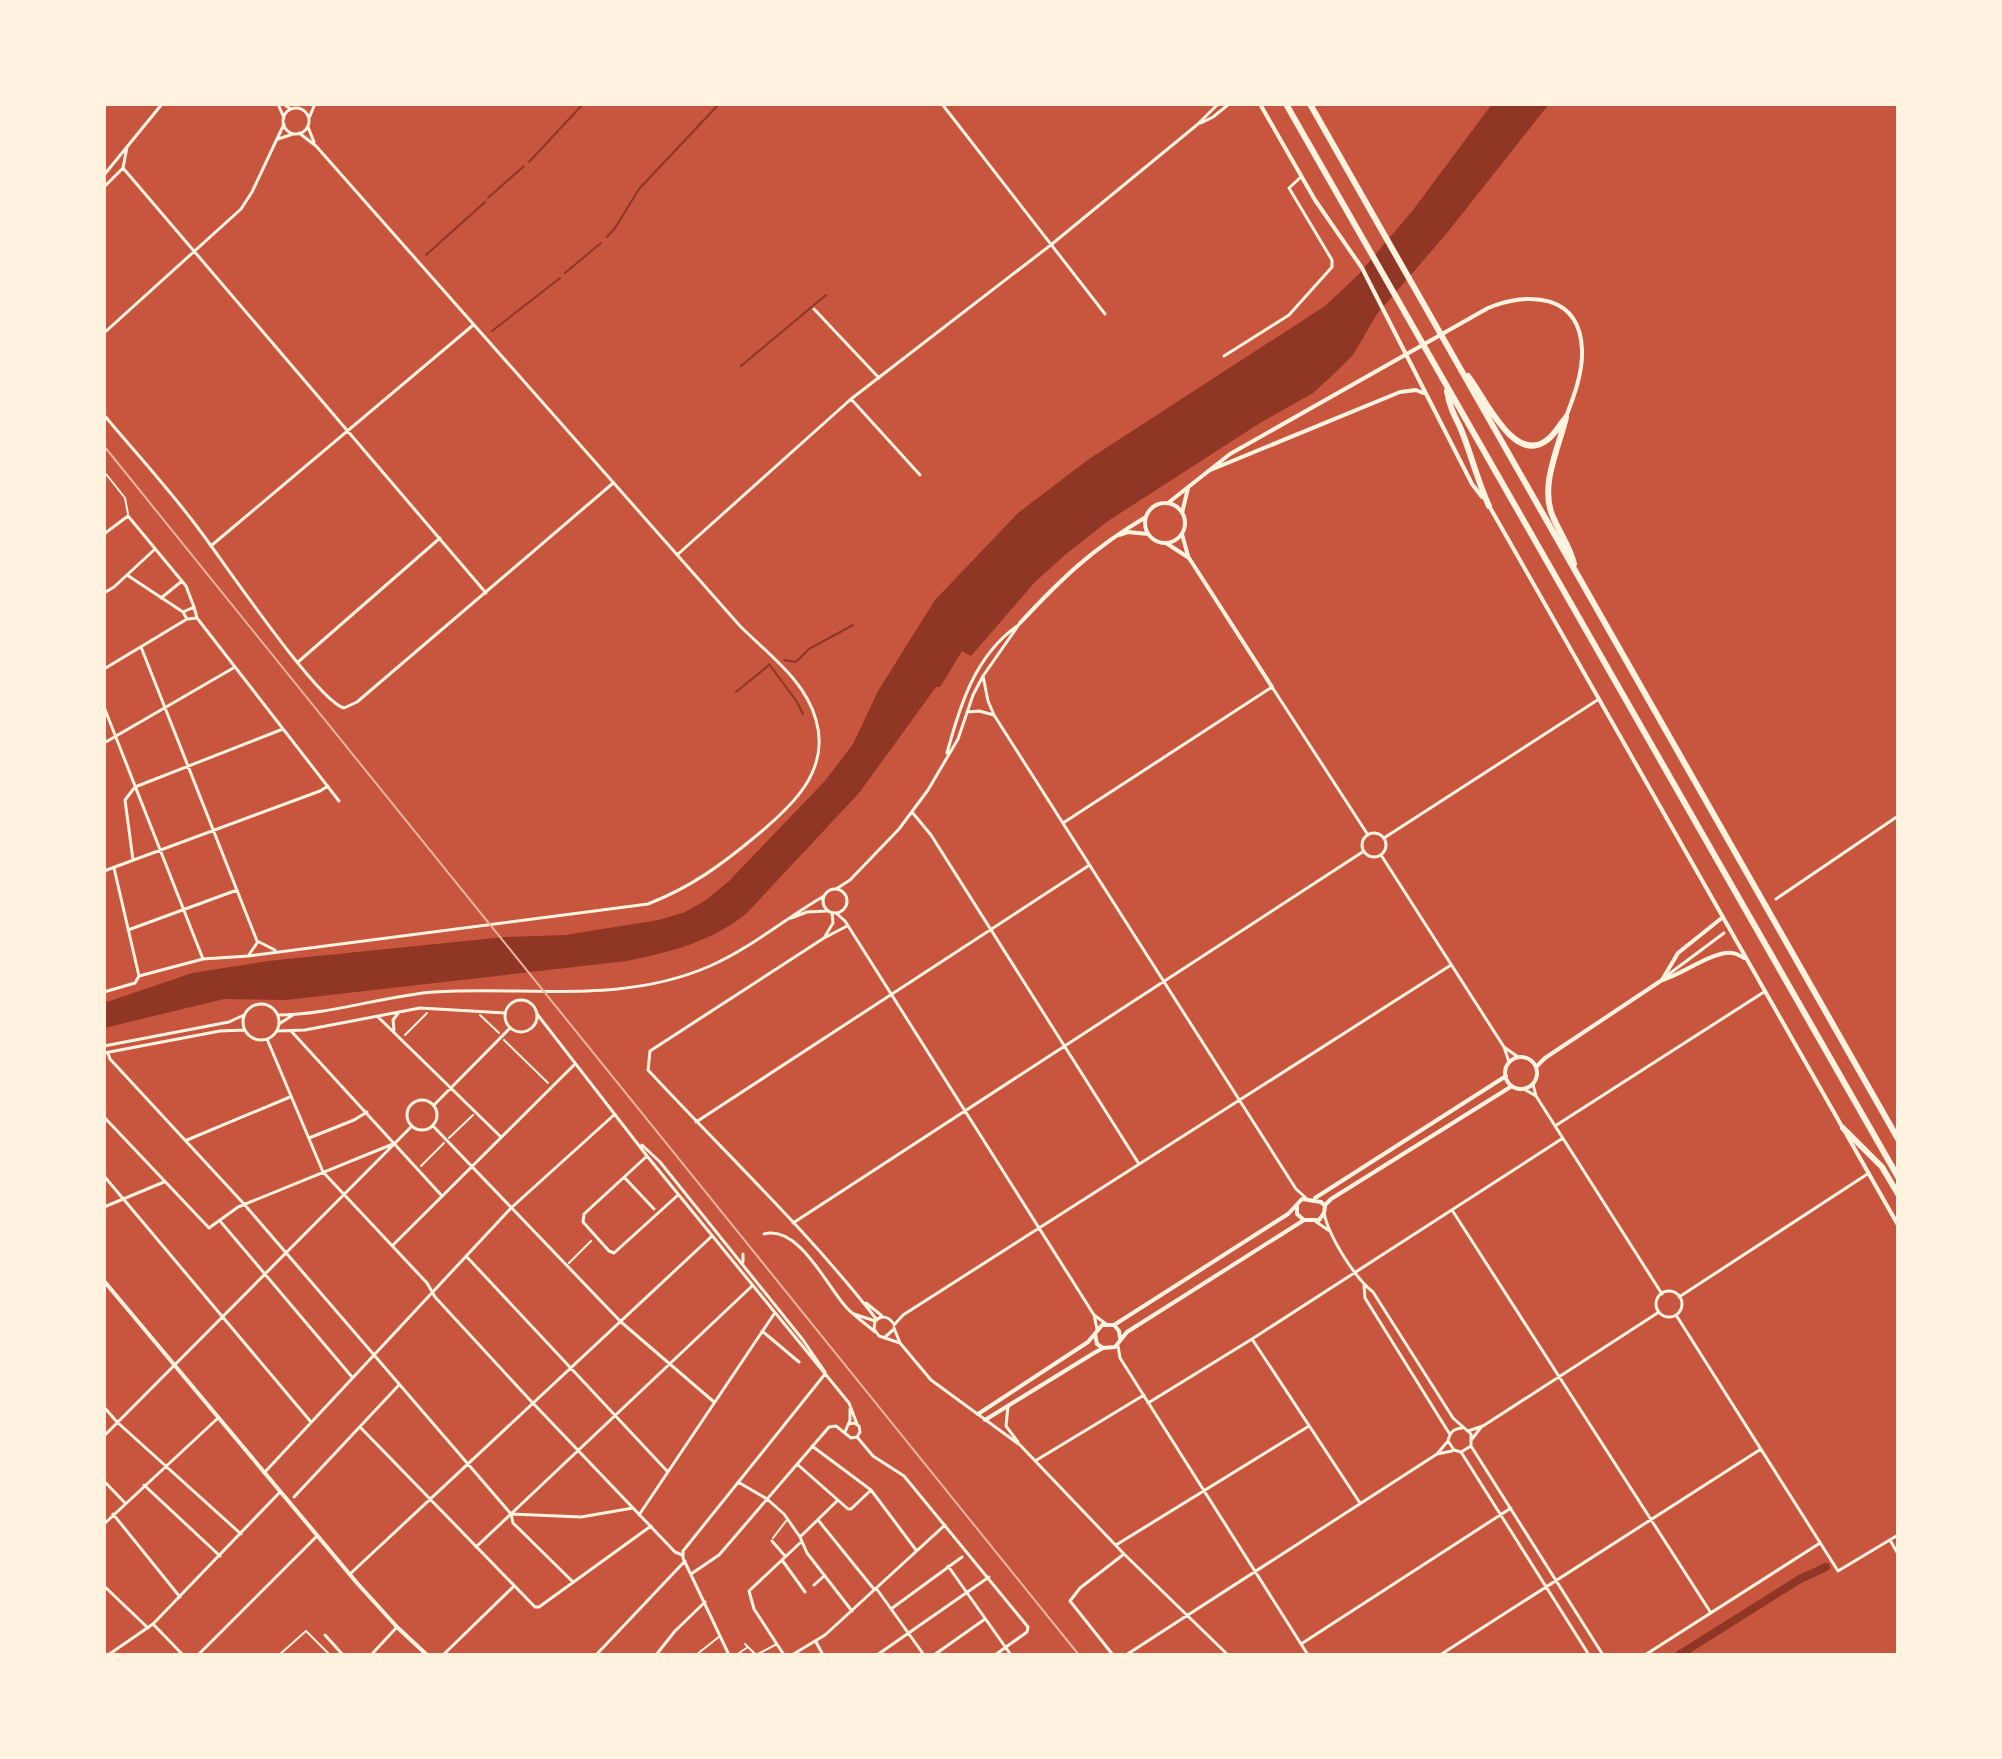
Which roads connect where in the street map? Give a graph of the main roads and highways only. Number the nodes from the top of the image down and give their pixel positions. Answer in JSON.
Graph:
{"nodes":[{"id":1,"x":1286,"y":104,"type":"edge"},
{"id":2,"x":1310,"y":104,"type":"edge"},
{"id":3,"x":1458,"y":364,"type":"junction"},
{"id":4,"x":1446,"y":388,"type":"junction"},
{"id":5,"x":1489,"y":506,"type":"road end"},
{"id":6,"x":1576,"y":571,"type":"junction"},
{"id":7,"x":1843,"y":1128,"type":"road end"},
{"id":8,"x":1898,"y":1139,"type":"edge"},
{"id":9,"x":1898,"y":1177,"type":"edge"},
{"id":10,"x":1898,"y":1194,"type":"edge"}],
"edges":[{"from":1,"to":4,"type":"highway"},
{"from":2,"to":3,"type":"highway"},
{"from":3,"to":6,"type":"highway"},
{"from":3,"to":6,"type":"highway"},
{"from":4,"to":5,"type":"highway"},
{"from":4,"to":9,"type":"highway"},
{"from":6,"to":8,"type":"highway"},
{"from":7,"to":10,"type":"highway"}]}
